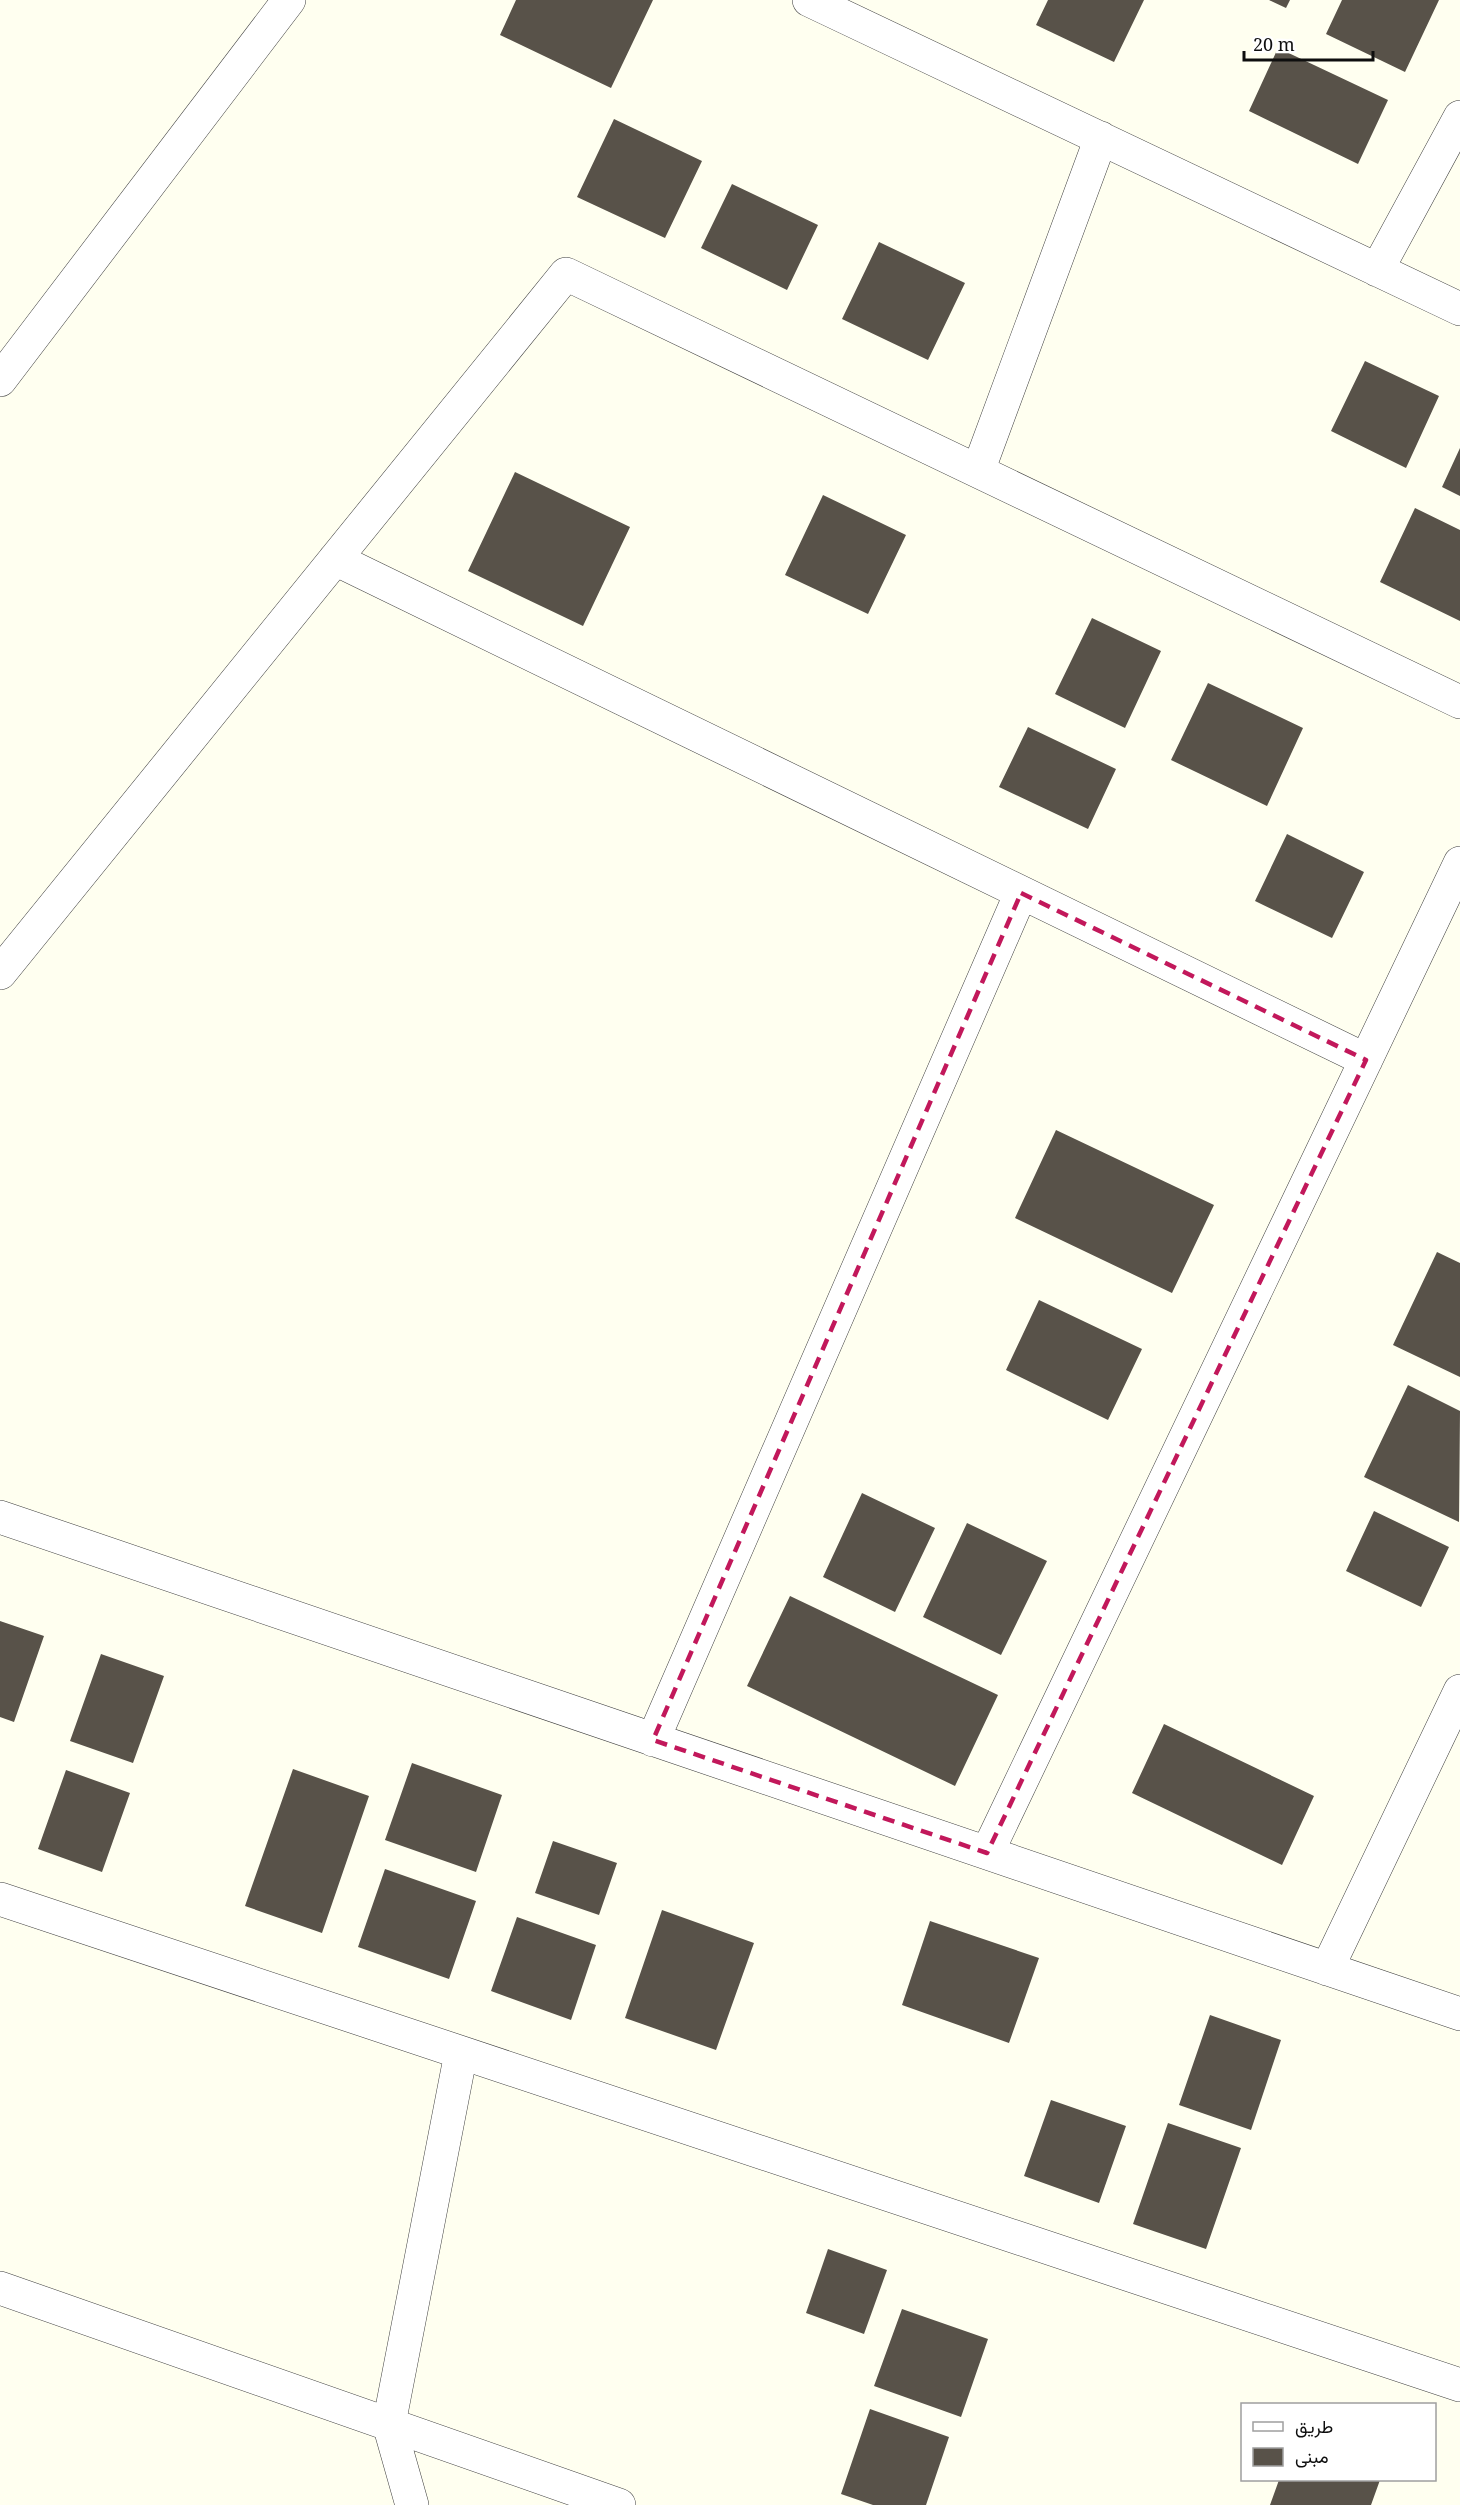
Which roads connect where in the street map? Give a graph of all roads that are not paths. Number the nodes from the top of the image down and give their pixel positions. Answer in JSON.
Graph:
{"nodes":[{"id":1,"x":289,"y":0,"type":"edge"},
{"id":2,"x":809,"y":0,"type":"edge"},
{"id":3,"x":1460,"y":117,"type":"edge"},
{"id":4,"x":1101,"y":138,"type":"junction"},
{"id":5,"x":1377,"y":270,"type":"junction"},
{"id":6,"x":1460,"y":309,"type":"edge"},
{"id":7,"x":0,"y":380,"type":"edge"},
{"id":8,"x":978,"y":471,"type":"junction"},
{"id":9,"x":335,"y":559,"type":"junction"},
{"id":10,"x":1460,"y":702,"type":"edge"},
{"id":11,"x":1460,"y":863,"type":"edge"},
{"id":12,"x":1021,"y":892,"type":"junction"},
{"id":13,"x":0,"y":972,"type":"edge"},
{"id":14,"x":1366,"y":1060,"type":"junction"},
{"id":15,"x":0,"y":1516,"type":"edge"},
{"id":16,"x":1460,"y":1691,"type":"edge"},
{"id":17,"x":653,"y":1740,"type":"junction"},
{"id":18,"x":987,"y":1853,"type":"junction"},
{"id":19,"x":0,"y":1899,"type":"edge"},
{"id":20,"x":1328,"y":1969,"type":"junction"},
{"id":21,"x":1460,"y":2014,"type":"edge"},
{"id":22,"x":461,"y":2053,"type":"junction"},
{"id":23,"x":0,"y":2288,"type":"edge"},
{"id":24,"x":1460,"y":2385,"type":"edge"},
{"id":25,"x":389,"y":2424,"type":"junction"},
{"id":26,"x":411,"y":2505,"type":"edge"},
{"id":27,"x":619,"y":2505,"type":"edge"}],
"edges":[{"from":1,"to":7,"type":"street"},
{"from":2,"to":4,"type":"street"},
{"from":3,"to":5,"type":"street"},
{"from":4,"to":5,"type":"street"},
{"from":4,"to":8,"type":"street"},
{"from":5,"to":6,"type":"street"},
{"from":8,"to":9,"type":"street"},
{"from":8,"to":10,"type":"street"},
{"from":9,"to":12,"type":"street"},
{"from":9,"to":13,"type":"street"},
{"from":11,"to":14,"type":"street"},
{"from":12,"to":14,"type":"street"},
{"from":12,"to":17,"type":"street"},
{"from":14,"to":18,"type":"street"},
{"from":15,"to":17,"type":"street"},
{"from":16,"to":20,"type":"street"},
{"from":17,"to":18,"type":"street"},
{"from":18,"to":20,"type":"street"},
{"from":19,"to":22,"type":"street"},
{"from":20,"to":21,"type":"street"},
{"from":22,"to":24,"type":"street"},
{"from":22,"to":25,"type":"street"},
{"from":23,"to":25,"type":"street"},
{"from":25,"to":26,"type":"street"},
{"from":25,"to":27,"type":"street"}]}
